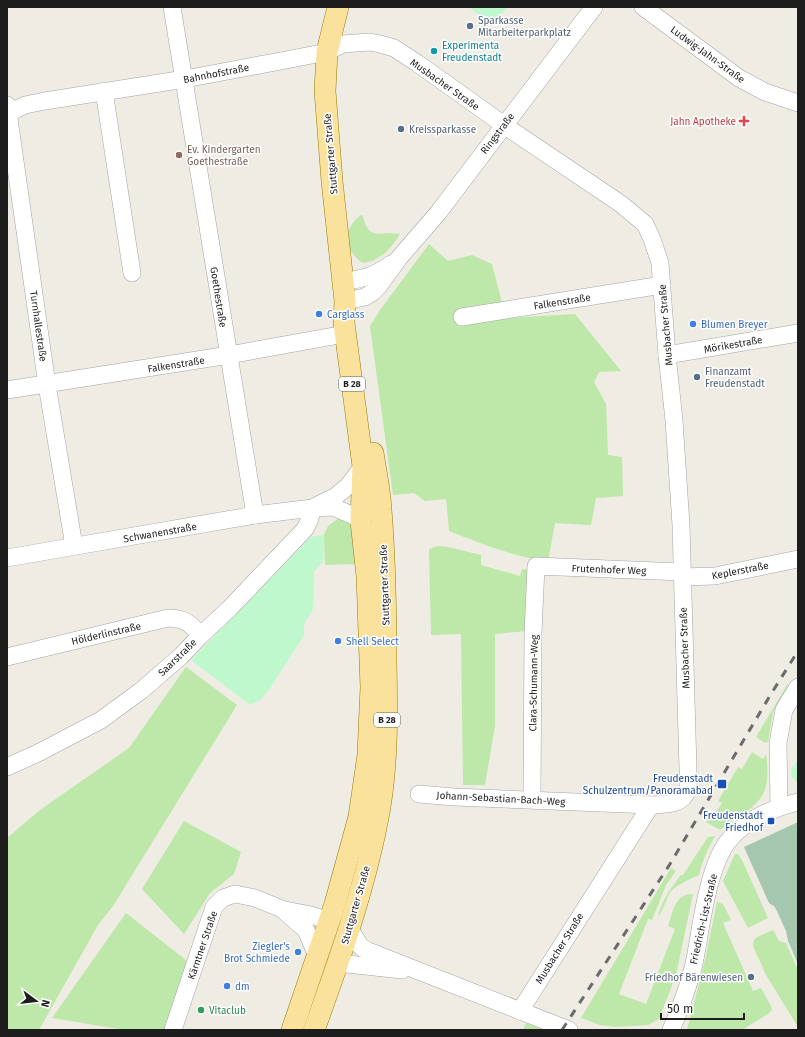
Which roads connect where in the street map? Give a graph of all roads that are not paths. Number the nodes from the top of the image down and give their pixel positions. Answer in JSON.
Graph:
{"nodes":[{"id":1,"x":172,"y":7,"type":"edge"},
{"id":2,"x":338,"y":7,"type":"edge"},
{"id":3,"x":594,"y":7,"type":"edge"},
{"id":4,"x":643,"y":7,"type":"edge"},
{"id":5,"x":327,"y":52,"type":"junction"},
{"id":6,"x":184,"y":79,"type":"junction"},
{"id":7,"x":104,"y":91,"type":"junction"},
{"id":8,"x":798,"y":103,"type":"edge"},
{"id":9,"x":7,"y":110,"type":"edge"},
{"id":10,"x":503,"y":125,"type":"junction"},
{"id":11,"x":132,"y":273,"type":"dead end"},
{"id":12,"x":662,"y":285,"type":"junction"},
{"id":13,"x":344,"y":292,"type":"junction"},
{"id":14,"x":462,"y":316,"type":"dead end"},
{"id":15,"x":798,"y":332,"type":"edge"},
{"id":16,"x":345,"y":334,"type":"junction"},
{"id":17,"x":229,"y":355,"type":"junction"},
{"id":18,"x":667,"y":355,"type":"junction"},
{"id":19,"x":47,"y":385,"type":"junction"},
{"id":20,"x":7,"y":390,"type":"edge"},
{"id":21,"x":363,"y":466,"type":"junction"},
{"id":22,"x":312,"y":508,"type":"junction"},
{"id":23,"x":381,"y":508,"type":"junction"},
{"id":24,"x":255,"y":515,"type":"junction"},
{"id":25,"x":361,"y":521,"type":"junction"},
{"id":26,"x":74,"y":546,"type":"junction"},
{"id":27,"x":7,"y":558,"type":"edge"},
{"id":28,"x":798,"y":558,"type":"edge"},
{"id":29,"x":536,"y":566,"type":"joint"},
{"id":30,"x":682,"y":575,"type":"junction"},
{"id":31,"x":201,"y":635,"type":"junction"},
{"id":32,"x":7,"y":657,"type":"edge"},
{"id":33,"x":798,"y":687,"type":"edge"},
{"id":34,"x":7,"y":767,"type":"edge"},
{"id":35,"x":419,"y":794,"type":"dead end"},
{"id":36,"x":532,"y":799,"type":"junction"},
{"id":37,"x":680,"y":801,"type":"joint"},
{"id":38,"x":798,"y":802,"type":"edge"},
{"id":39,"x":651,"y":805,"type":"junction"},
{"id":40,"x":779,"y":807,"type":"junction"},
{"id":41,"x":282,"y":909,"type":"junction"},
{"id":42,"x":329,"y":921,"type":"junction"},
{"id":43,"x":349,"y":928,"type":"junction"},
{"id":44,"x":317,"y":956,"type":"junction"},
{"id":45,"x":338,"y":963,"type":"junction"},
{"id":46,"x":422,"y":972,"type":"junction"},
{"id":47,"x":520,"y":1011,"type":"junction"},
{"id":48,"x":174,"y":1030,"type":"edge"},
{"id":49,"x":292,"y":1030,"type":"edge"},
{"id":50,"x":314,"y":1030,"type":"edge"},
{"id":51,"x":569,"y":1030,"type":"edge"},
{"id":52,"x":671,"y":1030,"type":"edge"}],
"edges":[{"from":1,"to":6,"type":"street","name":"Goethestraße"},
{"from":2,"to":5,"type":"main road","name":"Stuttgarter Straße","number":"B 28"},
{"from":3,"to":10,"type":"street","name":"Ringstraße"},
{"from":4,"to":8,"type":"street","name":"Ludwig-Jahn-Straße"},
{"from":5,"to":6,"type":"street","name":"Bahnhofstraße"},
{"from":5,"to":10,"type":"street","name":"Musbacher Straße"},
{"from":5,"to":13,"type":"main road","name":"Stuttgarter Straße","number":"B 28"},
{"from":6,"to":7,"type":"street","name":"Bahnhofstraße"},
{"from":6,"to":17,"type":"street","name":"Goethestraße"},
{"from":7,"to":9,"type":"street","name":"Bahnhofstraße"},
{"from":7,"to":11,"type":"street"},
{"from":9,"to":19,"type":"street","name":"Turnhallestraße"},
{"from":10,"to":12,"type":"street","name":"Musbacher Straße"},
{"from":10,"to":13,"type":"street","name":"Ringstraße"},
{"from":12,"to":14,"type":"street","name":"Falkenstraße"},
{"from":12,"to":18,"type":"street","name":"Musbacher Straße"},
{"from":13,"to":16,"type":"main road","name":"Stuttgarter Straße","number":"B 28"},
{"from":13,"to":23,"type":"main road","name":"Stuttgarter Straße","number":"B 28"},
{"from":15,"to":18,"type":"street","name":"Mörikestraße"},
{"from":16,"to":17,"type":"street","name":"Falkenstraße"},
{"from":16,"to":21,"type":"main road","name":"Stuttgarter Straße","number":"B 28"},
{"from":17,"to":19,"type":"street","name":"Falkenstraße"},
{"from":17,"to":24,"type":"street","name":"Goethestraße"},
{"from":18,"to":30,"type":"street","name":"Musbacher Straße"},
{"from":19,"to":20,"type":"street","name":"Falkenstraße"},
{"from":19,"to":26,"type":"street","name":"Turnhallestraße"},
{"from":21,"to":22,"type":"street","name":"Schwanenstraße"},
{"from":21,"to":23,"type":"main road","number":"B 28"},
{"from":21,"to":25,"type":"main road","name":"Stuttgarter Straße","number":"B 28"},
{"from":22,"to":24,"type":"street","name":"Schwanenstraße"},
{"from":22,"to":25,"type":"street","name":"Schwanenstraße"},
{"from":22,"to":31,"type":"street","name":"Saarstraße"},
{"from":23,"to":43,"type":"main road","name":"Stuttgarter Straße","number":"B 28"},
{"from":24,"to":26,"type":"street","name":"Schwanenstraße"},
{"from":25,"to":42,"type":"main road","name":"Stuttgarter Straße","number":"B 28"},
{"from":26,"to":27,"type":"street","name":"Schwanenstraße"},
{"from":28,"to":30,"type":"street","name":"Keplerstraße"},
{"from":29,"to":30,"type":"street","name":"Frutenhofer Weg"},
{"from":29,"to":36,"type":"street","name":"Clara-Schumann-Weg"},
{"from":30,"to":37,"type":"street","name":"Musbacher Straße"},
{"from":31,"to":32,"type":"street","name":"Hölderlinstraße"},
{"from":31,"to":34,"type":"street","name":"Saarstraße"},
{"from":33,"to":40,"type":"street"},
{"from":35,"to":36,"type":"street","name":"Johann-Sebastian-Bach-Weg"},
{"from":36,"to":39,"type":"street","name":"Johann-Sebastian-Bach-Weg"},
{"from":37,"to":39,"type":"street","name":"Johann-Sebastian-Bach-Weg"},
{"from":38,"to":40,"type":"street","name":"Friedrich-List-Straße"},
{"from":39,"to":47,"type":"street","name":"Musbacher Straße"},
{"from":40,"to":52,"type":"street","name":"Friedrich-List-Straße"},
{"from":41,"to":42,"type":"street","name":"Kärntner Straße"},
{"from":41,"to":44,"type":"street","name":"Kärntner Straße"},
{"from":41,"to":48,"type":"street","name":"Kärntner Straße"},
{"from":42,"to":43,"type":"main road"},
{"from":42,"to":44,"type":"main road","name":"Stuttgarter Straße","number":"B 28"},
{"from":43,"to":45,"type":"main road","name":"Stuttgarter Straße","number":"B 28"},
{"from":43,"to":46,"type":"street"},
{"from":44,"to":45,"type":"main road"},
{"from":44,"to":49,"type":"main road","name":"Stuttgarter Straße","number":"B 28"},
{"from":45,"to":46,"type":"street"},
{"from":45,"to":50,"type":"main road","name":"Stuttgarter Straße","number":"B 28"},
{"from":46,"to":47,"type":"street"},
{"from":47,"to":51,"type":"street"}]}
